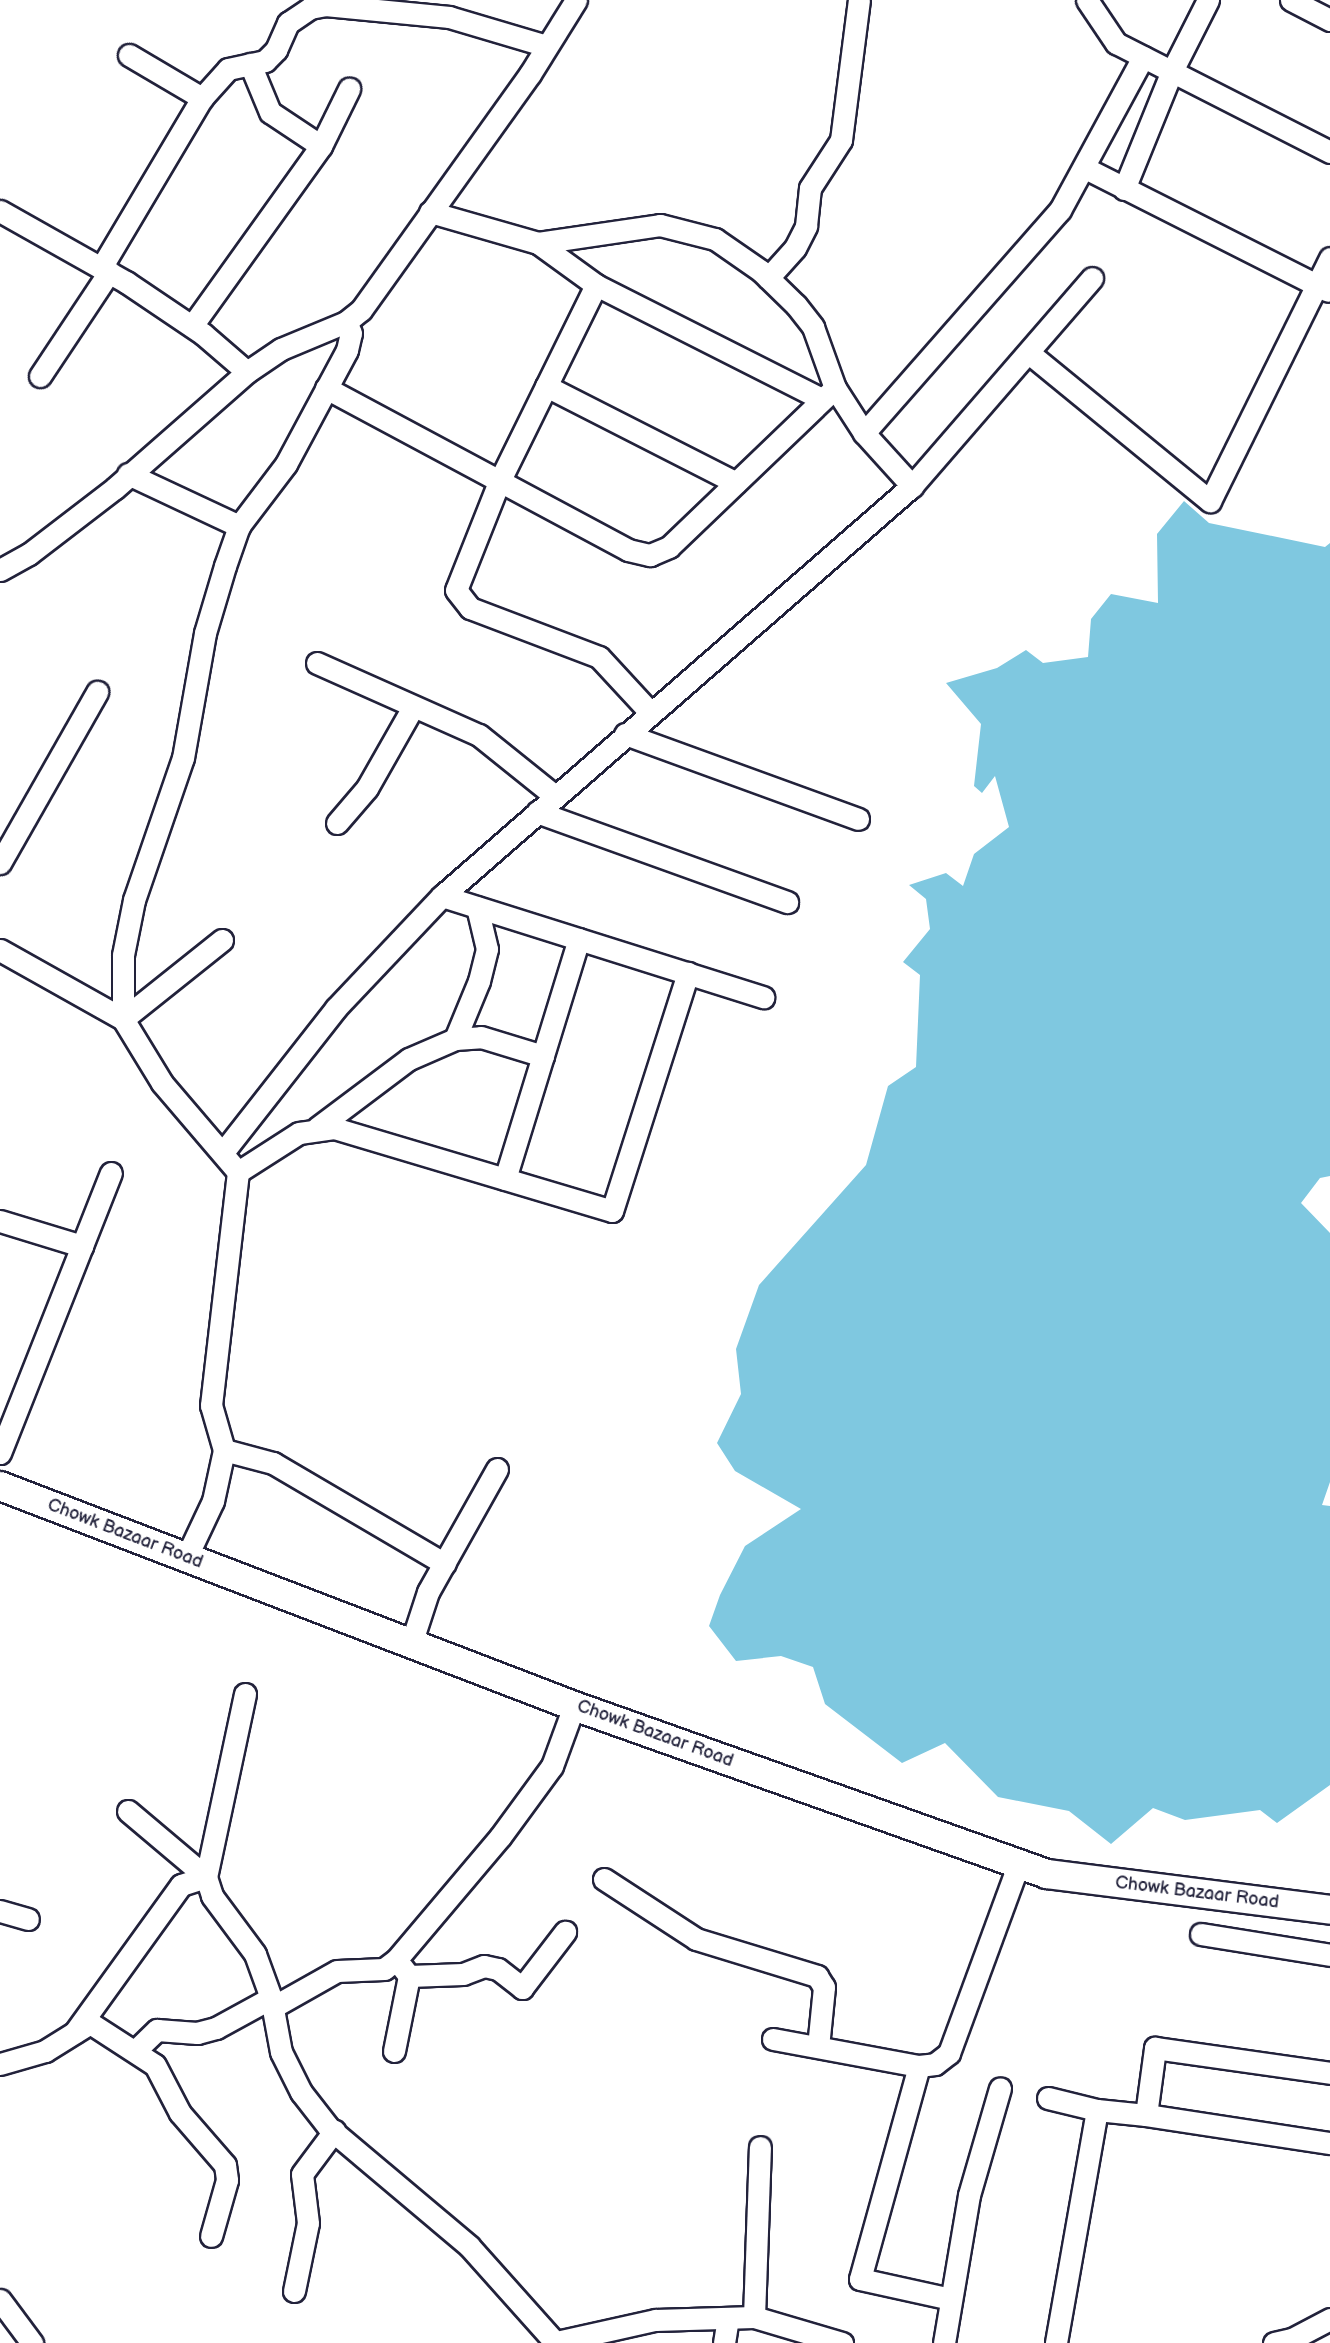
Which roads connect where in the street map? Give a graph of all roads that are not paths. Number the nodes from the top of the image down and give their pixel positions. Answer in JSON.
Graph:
{"nodes":[{"id":1,"x":576,"y":0,"type":"edge"},
{"id":2,"x":859,"y":0,"type":"edge"},
{"id":3,"x":1087,"y":0,"type":"edge"},
{"id":4,"x":1208,"y":0,"type":"edge"},
{"id":5,"x":1292,"y":0,"type":"edge"},
{"id":6,"x":307,"y":4,"type":"edge"},
{"id":7,"x":381,"y":4,"type":"edge"},
{"id":8,"x":1330,"y":20,"type":"edge"},
{"id":9,"x":547,"y":46,"type":"junction"},
{"id":10,"x":129,"y":55,"type":"dead end"},
{"id":11,"x":1143,"y":58,"type":"junction"},
{"id":12,"x":250,"y":64,"type":"junction"},
{"id":13,"x":1171,"y":73,"type":"junction"},
{"id":14,"x":349,"y":89,"type":"dead end"},
{"id":15,"x":202,"y":98,"type":"junction"},
{"id":16,"x":321,"y":146,"type":"junction"},
{"id":17,"x":1330,"y":152,"type":"edge"},
{"id":18,"x":1085,"y":168,"type":"junction"},
{"id":19,"x":1124,"y":189,"type":"junction"},
{"id":20,"x":0,"y":211,"type":"edge"},
{"id":21,"x":430,"y":212,"type":"junction"},
{"id":22,"x":538,"y":243,"type":"junction"},
{"id":23,"x":1330,"y":258,"type":"edge"},
{"id":24,"x":105,"y":270,"type":"junction"},
{"id":25,"x":768,"y":278,"type":"junction"},
{"id":26,"x":1091,"y":278,"type":"dead end"},
{"id":27,"x":596,"y":285,"type":"junction"},
{"id":28,"x":1324,"y":288,"type":"edge"},
{"id":29,"x":346,"y":322,"type":"junction"},
{"id":30,"x":192,"y":326,"type":"junction"},
{"id":31,"x":1029,"y":353,"type":"junction"},
{"id":32,"x":247,"y":372,"type":"junction"},
{"id":33,"x":40,"y":376,"type":"dead end"},
{"id":34,"x":546,"y":386,"type":"junction"},
{"id":35,"x":326,"y":388,"type":"junction"},
{"id":36,"x":829,"y":393,"type":"junction"},
{"id":37,"x":864,"y":433,"type":"junction"},
{"id":38,"x":128,"y":474,"type":"junction"},
{"id":39,"x":499,"y":482,"type":"junction"},
{"id":40,"x":736,"y":483,"type":"junction"},
{"id":41,"x":912,"y":486,"type":"junction"},
{"id":42,"x":239,"y":527,"type":"junction"},
{"id":43,"x":0,"y":570,"type":"edge"},
{"id":44,"x":317,"y":663,"type":"dead end"},
{"id":45,"x":97,"y":692,"type":"dead end"},
{"id":46,"x":413,"y":707,"type":"junction"},
{"id":47,"x":650,"y":712,"type":"junction"},
{"id":48,"x":625,"y":734,"type":"junction"},
{"id":49,"x":555,"y":796,"type":"junction"},
{"id":50,"x":537,"y":812,"type":"junction"},
{"id":51,"x":858,"y":819,"type":"dead end"},
{"id":52,"x":337,"y":823,"type":"dead end"},
{"id":53,"x":0,"y":863,"type":"edge"},
{"id":54,"x":442,"y":896,"type":"junction"},
{"id":55,"x":787,"y":902,"type":"dead end"},
{"id":56,"x":477,"y":907,"type":"junction"},
{"id":57,"x":579,"y":939,"type":"junction"},
{"id":58,"x":222,"y":940,"type":"dead end"},
{"id":59,"x":0,"y":950,"type":"edge"},
{"id":60,"x":688,"y":973,"type":"junction"},
{"id":61,"x":763,"y":997,"type":"dead end"},
{"id":62,"x":123,"y":1019,"type":"junction"},
{"id":63,"x":455,"y":1039,"type":"junction"},
{"id":64,"x":543,"y":1056,"type":"junction"},
{"id":65,"x":317,"y":1128,"type":"junction"},
{"id":66,"x":224,"y":1151,"type":"junction"},
{"id":67,"x":111,"y":1172,"type":"dead end"},
{"id":68,"x":237,"y":1172,"type":"junction"},
{"id":69,"x":505,"y":1179,"type":"junction"},
{"id":70,"x":0,"y":1221,"type":"edge"},
{"id":71,"x":82,"y":1246,"type":"junction"},
{"id":72,"x":224,"y":1450,"type":"junction"},
{"id":73,"x":0,"y":1452,"type":"edge"},
{"id":74,"x":497,"y":1469,"type":"dead end"},
{"id":75,"x":0,"y":1486,"type":"edge"},
{"id":76,"x":187,"y":1556,"type":"junction"},
{"id":77,"x":444,"y":1564,"type":"junction"},
{"id":78,"x":411,"y":1644,"type":"junction"},
{"id":79,"x":245,"y":1694,"type":"dead end"},
{"id":80,"x":574,"y":1706,"type":"junction"},
{"id":81,"x":128,"y":1811,"type":"dead end"},
{"id":82,"x":1019,"y":1863,"type":"junction"},
{"id":83,"x":206,"y":1877,"type":"junction"},
{"id":84,"x":604,"y":1880,"type":"dead end"},
{"id":85,"x":1330,"y":1910,"type":"edge"},
{"id":86,"x":0,"y":1911,"type":"edge"},
{"id":87,"x":28,"y":1919,"type":"dead end"},
{"id":88,"x":565,"y":1932,"type":"dead end"},
{"id":89,"x":1201,"y":1934,"type":"dead end"},
{"id":90,"x":1330,"y":1955,"type":"edge"},
{"id":91,"x":403,"y":1968,"type":"junction"},
{"id":92,"x":272,"y":2002,"type":"junction"},
{"id":93,"x":73,"y":2034,"type":"junction"},
{"id":94,"x":773,"y":2039,"type":"dead end"},
{"id":95,"x":818,"y":2047,"type":"junction"},
{"id":96,"x":135,"y":2050,"type":"junction"},
{"id":97,"x":394,"y":2051,"type":"dead end"},
{"id":98,"x":2,"y":2063,"type":"edge"},
{"id":99,"x":919,"y":2066,"type":"junction"},
{"id":100,"x":1330,"y":2073,"type":"edge"},
{"id":101,"x":1000,"y":2088,"type":"dead end"},
{"id":102,"x":1048,"y":2098,"type":"dead end"},
{"id":103,"x":1097,"y":2110,"type":"junction"},
{"id":104,"x":1146,"y":2115,"type":"junction"},
{"id":105,"x":334,"y":2131,"type":"junction"},
{"id":106,"x":1330,"y":2143,"type":"edge"},
{"id":107,"x":760,"y":2147,"type":"dead end"},
{"id":108,"x":211,"y":2236,"type":"dead end"},
{"id":109,"x":294,"y":2291,"type":"dead end"},
{"id":110,"x":951,"y":2299,"type":"junction"},
{"id":111,"x":0,"y":2300,"type":"edge"},
{"id":112,"x":728,"y":2318,"type":"junction"},
{"id":113,"x":754,"y":2318,"type":"junction"},
{"id":114,"x":1330,"y":2319,"type":"edge"},
{"id":115,"x":553,"y":2342,"type":"edge"},
{"id":116,"x":32,"y":2343,"type":"edge"},
{"id":117,"x":724,"y":2343,"type":"edge"},
{"id":118,"x":842,"y":2343,"type":"edge"},
{"id":119,"x":944,"y":2343,"type":"edge"},
{"id":120,"x":1056,"y":2343,"type":"edge"},
{"id":121,"x":1274,"y":2343,"type":"edge"}],
"edges":[{"from":1,"to":9,"type":"street"},
{"from":2,"to":25,"type":"street"},
{"from":3,"to":11,"type":"street"},
{"from":4,"to":13,"type":"street"},
{"from":5,"to":8,"type":"street"},
{"from":6,"to":7,"type":"street"},
{"from":6,"to":12,"type":"street"},
{"from":7,"to":9,"type":"street"},
{"from":9,"to":21,"type":"street"},
{"from":10,"to":15,"type":"street"},
{"from":11,"to":13,"type":"street"},
{"from":11,"to":18,"type":"street"},
{"from":12,"to":15,"type":"street"},
{"from":12,"to":16,"type":"street"},
{"from":13,"to":17,"type":"street"},
{"from":13,"to":19,"type":"street"},
{"from":14,"to":16,"type":"street"},
{"from":15,"to":24,"type":"street"},
{"from":16,"to":30,"type":"street"},
{"from":18,"to":19,"type":"street"},
{"from":18,"to":37,"type":"street"},
{"from":19,"to":28,"type":"street"},
{"from":20,"to":24,"type":"street"},
{"from":21,"to":22,"type":"street"},
{"from":21,"to":29,"type":"street"},
{"from":22,"to":25,"type":"street"},
{"from":22,"to":27,"type":"street"},
{"from":23,"to":28,"type":"street"},
{"from":24,"to":30,"type":"street"},
{"from":24,"to":33,"type":"street"},
{"from":25,"to":36,"type":"street"},
{"from":26,"to":31,"type":"street"},
{"from":27,"to":34,"type":"street"},
{"from":27,"to":36,"type":"street"},
{"from":28,"to":31,"type":"street"},
{"from":29,"to":32,"type":"street"},
{"from":29,"to":35,"type":"street"},
{"from":30,"to":32,"type":"street"},
{"from":31,"to":41,"type":"street"},
{"from":32,"to":38,"type":"street"},
{"from":34,"to":39,"type":"street"},
{"from":34,"to":40,"type":"street"},
{"from":35,"to":39,"type":"street"},
{"from":35,"to":42,"type":"street"},
{"from":36,"to":37,"type":"street"},
{"from":36,"to":40,"type":"street"},
{"from":37,"to":41,"type":"street"},
{"from":38,"to":42,"type":"street"},
{"from":38,"to":43,"type":"street"},
{"from":39,"to":40,"type":"street"},
{"from":39,"to":47,"type":"street"},
{"from":41,"to":47,"type":"street"},
{"from":42,"to":62,"type":"street"},
{"from":44,"to":46,"type":"street"},
{"from":45,"to":53,"type":"street"},
{"from":46,"to":49,"type":"street"},
{"from":46,"to":52,"type":"street"},
{"from":47,"to":48,"type":"street"},
{"from":48,"to":49,"type":"street"},
{"from":48,"to":51,"type":"street"},
{"from":49,"to":50,"type":"street"},
{"from":50,"to":54,"type":"street"},
{"from":50,"to":55,"type":"street"},
{"from":54,"to":56,"type":"street"},
{"from":54,"to":66,"type":"street"},
{"from":56,"to":57,"type":"street"},
{"from":56,"to":63,"type":"street"},
{"from":57,"to":60,"type":"street"},
{"from":57,"to":64,"type":"street"},
{"from":58,"to":62,"type":"street"},
{"from":59,"to":62,"type":"street"},
{"from":60,"to":61,"type":"street"},
{"from":60,"to":69,"type":"street"},
{"from":62,"to":66,"type":"street"},
{"from":63,"to":64,"type":"street"},
{"from":63,"to":65,"type":"street"},
{"from":64,"to":69,"type":"street"},
{"from":65,"to":68,"type":"street"},
{"from":65,"to":69,"type":"street"},
{"from":66,"to":68,"type":"street"},
{"from":67,"to":71,"type":"street"},
{"from":68,"to":72,"type":"street"},
{"from":70,"to":71,"type":"street"},
{"from":71,"to":73,"type":"street"},
{"from":72,"to":76,"type":"street"},
{"from":72,"to":77,"type":"street"},
{"from":74,"to":77,"type":"street"},
{"from":75,"to":76,"type":"main road","name":"Chowk Bazaar Road"},
{"from":76,"to":78,"type":"main road","name":"Chowk Bazaar Road"},
{"from":77,"to":78,"type":"street"},
{"from":78,"to":80,"type":"main road","name":"Chowk Bazaar Road"},
{"from":79,"to":83,"type":"street"},
{"from":80,"to":82,"type":"main road","name":"Chowk Bazaar Road"},
{"from":80,"to":91,"type":"street"},
{"from":81,"to":83,"type":"street"},
{"from":82,"to":85,"type":"main road","name":"Chowk Bazaar Road"},
{"from":82,"to":99,"type":"street"},
{"from":83,"to":92,"type":"street"},
{"from":83,"to":93,"type":"street"},
{"from":84,"to":95,"type":"street"},
{"from":86,"to":87,"type":"street"},
{"from":88,"to":91,"type":"street"},
{"from":89,"to":90,"type":"street"},
{"from":91,"to":92,"type":"street"},
{"from":91,"to":97,"type":"street"},
{"from":92,"to":96,"type":"street"},
{"from":92,"to":105,"type":"street"},
{"from":93,"to":96,"type":"street"},
{"from":93,"to":98,"type":"street"},
{"from":94,"to":95,"type":"street"},
{"from":95,"to":99,"type":"street"},
{"from":96,"to":108,"type":"street"},
{"from":99,"to":110,"type":"street"},
{"from":100,"to":104,"type":"street"},
{"from":101,"to":110,"type":"street"},
{"from":102,"to":103,"type":"street"},
{"from":103,"to":104,"type":"street"},
{"from":103,"to":120,"type":"street"},
{"from":104,"to":106,"type":"street"},
{"from":105,"to":109,"type":"street"},
{"from":105,"to":115,"type":"street"},
{"from":107,"to":113,"type":"street"},
{"from":110,"to":119,"type":"street"},
{"from":111,"to":116,"type":"street"},
{"from":112,"to":113,"type":"street"},
{"from":112,"to":115,"type":"street"},
{"from":112,"to":117,"type":"street"},
{"from":113,"to":118,"type":"street"},
{"from":114,"to":121,"type":"street"}]}
